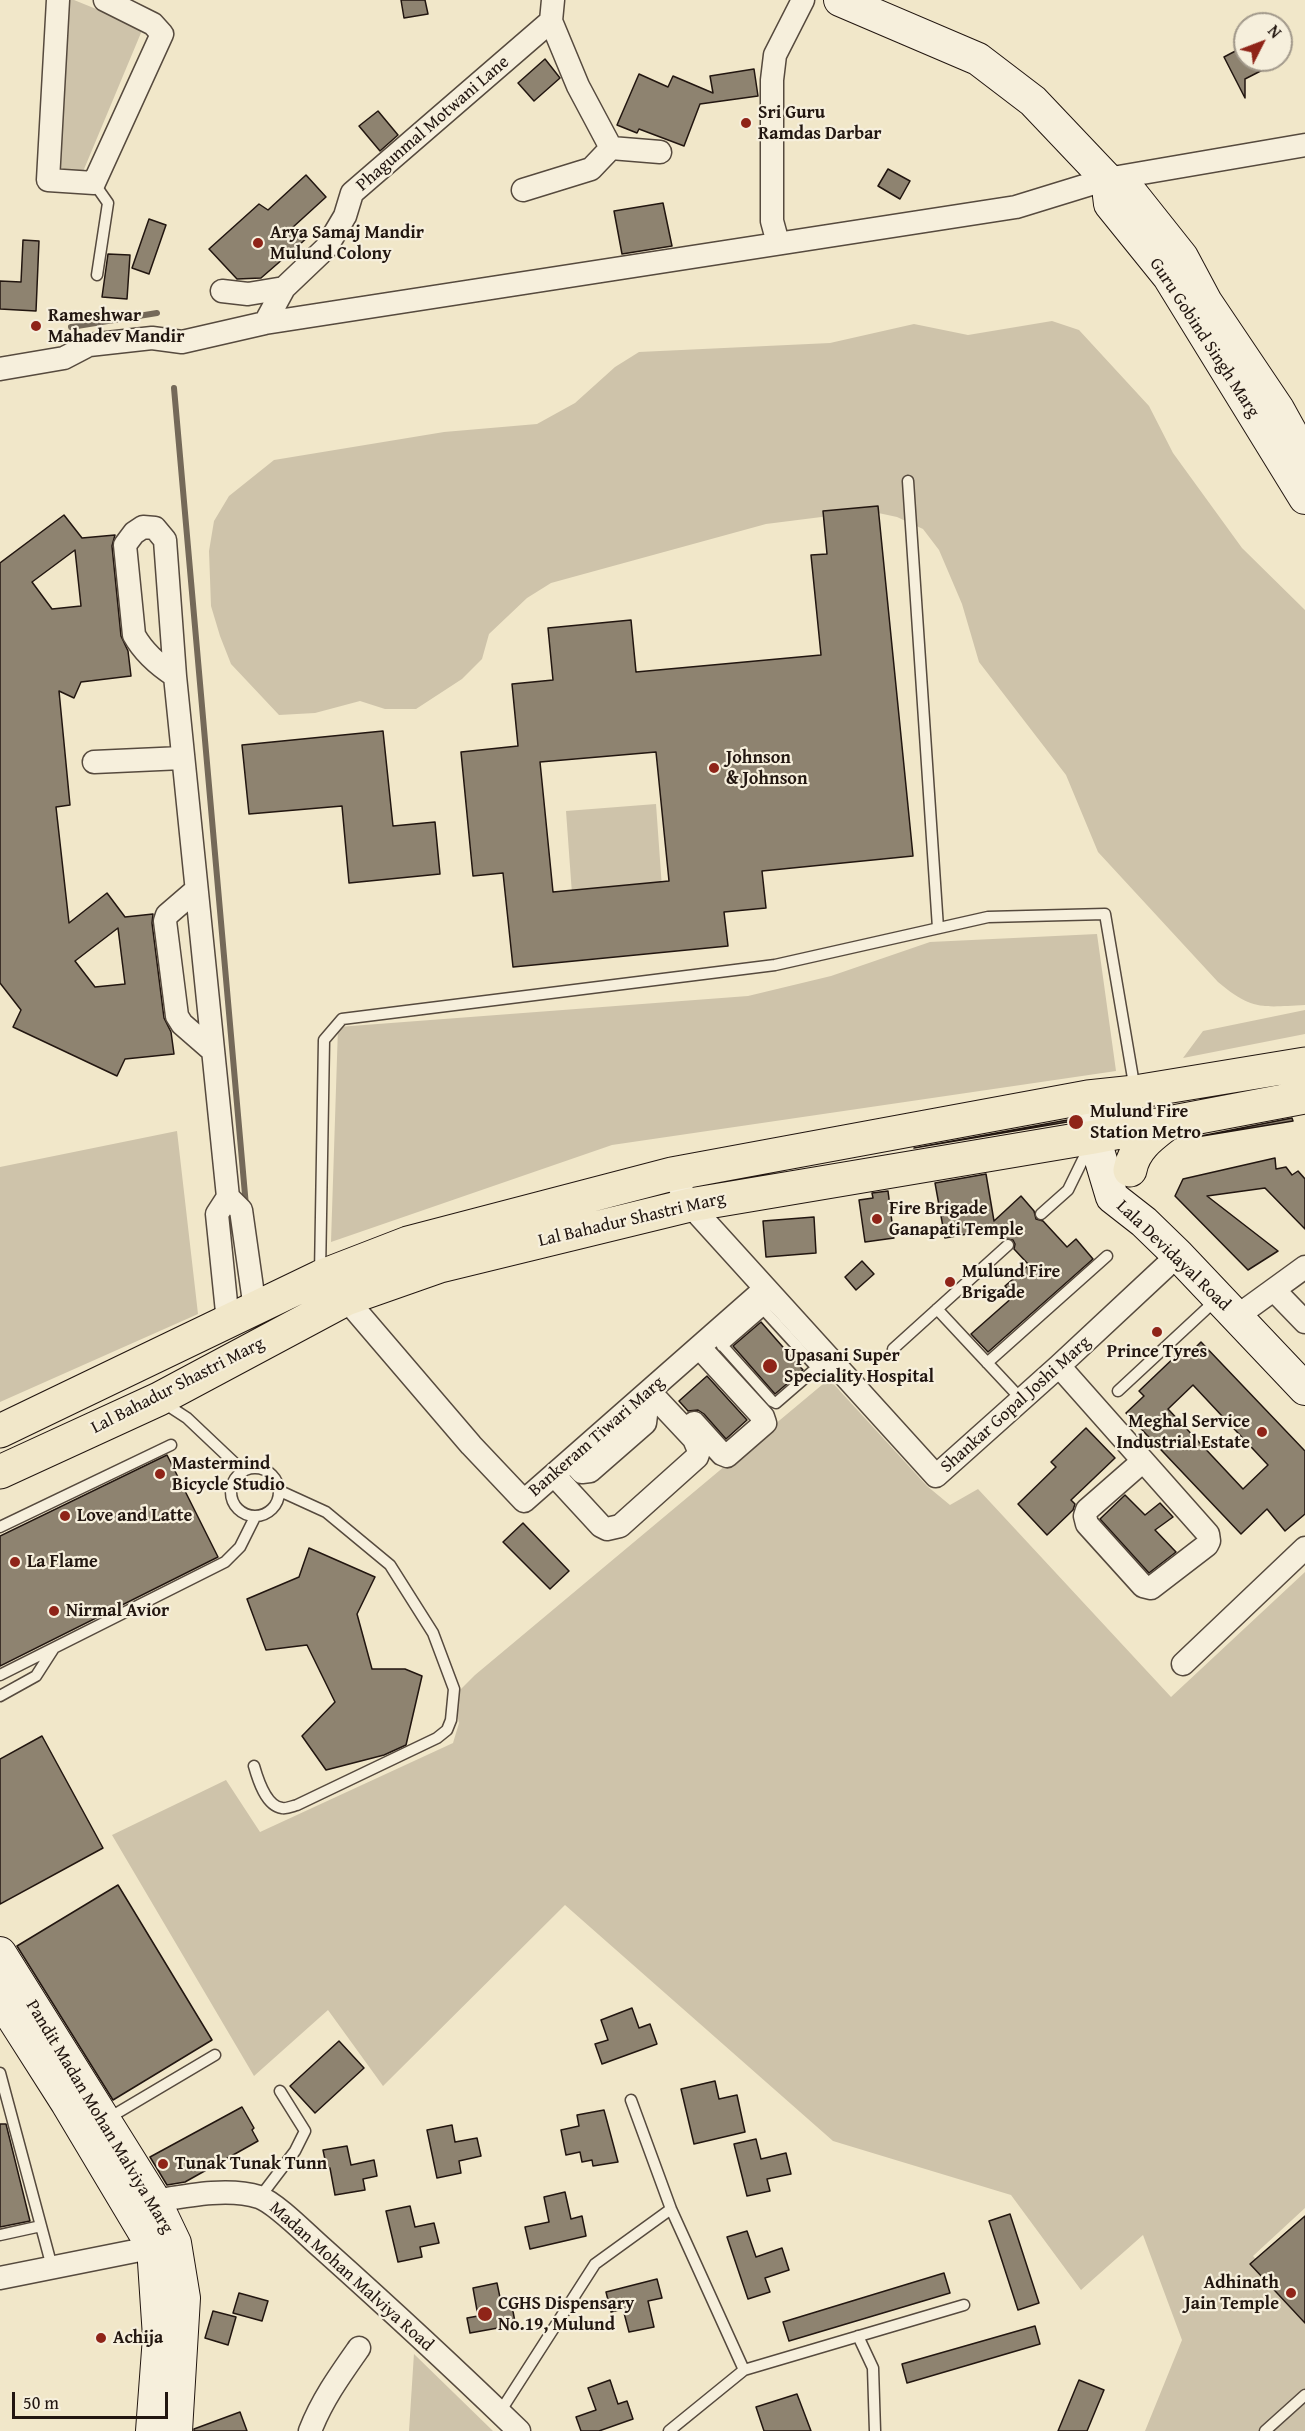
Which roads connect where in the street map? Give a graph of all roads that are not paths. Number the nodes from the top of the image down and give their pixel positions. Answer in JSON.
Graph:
{"nodes":[{"id":1,"x":58,"y":0,"type":"edge"},
{"id":2,"x":105,"y":0,"type":"edge"},
{"id":3,"x":803,"y":0,"type":"edge"},
{"id":4,"x":840,"y":0,"type":"edge"},
{"id":5,"x":552,"y":11,"type":"edge"},
{"id":6,"x":1305,"y":145,"type":"edge"},
{"id":7,"x":611,"y":148,"type":"junction"},
{"id":8,"x":660,"y":152,"type":"dead end"},
{"id":9,"x":94,"y":183,"type":"junction"},
{"id":10,"x":523,"y":190,"type":"dead end"},
{"id":11,"x":1115,"y":191,"type":"junction"},
{"id":12,"x":778,"y":243,"type":"junction"},
{"id":13,"x":1175,"y":267,"type":"junction"},
{"id":14,"x":97,"y":275,"type":"dead end"},
{"id":15,"x":284,"y":288,"type":"junction"},
{"id":16,"x":222,"y":291,"type":"dead end"},
{"id":17,"x":265,"y":323,"type":"junction"},
{"id":18,"x":0,"y":369,"type":"edge"},
{"id":19,"x":1305,"y":458,"type":"edge"},
{"id":20,"x":908,"y":481,"type":"dead end"},
{"id":21,"x":1305,"y":498,"type":"edge"},
{"id":22,"x":175,"y":676,"type":"junction"},
{"id":23,"x":182,"y":758,"type":"junction"},
{"id":24,"x":94,"y":762,"type":"dead end"},
{"id":25,"x":196,"y":890,"type":"junction"},
{"id":26,"x":938,"y":928,"type":"junction"},
{"id":27,"x":213,"y":1051,"type":"junction"},
{"id":28,"x":1305,"y":1064,"type":"edge"},
{"id":29,"x":1110,"y":1094,"type":"junction"},
{"id":30,"x":1305,"y":1097,"type":"edge"},
{"id":31,"x":1170,"y":1122,"type":"junction"},
{"id":32,"x":1107,"y":1134,"type":"junction"},
{"id":33,"x":1130,"y":1170,"type":"junction"},
{"id":34,"x":672,"y":1174,"type":"junction"},
{"id":35,"x":690,"y":1205,"type":"junction"},
{"id":36,"x":1041,"y":1215,"type":"dead end"},
{"id":37,"x":1139,"y":1219,"type":"junction"},
{"id":38,"x":1008,"y":1245,"type":"dead end"},
{"id":39,"x":1178,"y":1255,"type":"junction"},
{"id":40,"x":1107,"y":1256,"type":"dead end"},
{"id":41,"x":1305,"y":1267,"type":"edge"},
{"id":42,"x":320,"y":1277,"type":"junction"},
{"id":43,"x":1274,"y":1290,"type":"junction"},
{"id":44,"x":346,"y":1299,"type":"junction"},
{"id":45,"x":765,"y":1302,"type":"junction"},
{"id":46,"x":1227,"y":1307,"type":"junction"},
{"id":47,"x":937,"y":1309,"type":"junction"},
{"id":48,"x":241,"y":1316,"type":"junction"},
{"id":49,"x":1305,"y":1322,"type":"edge"},
{"id":50,"x":710,"y":1345,"type":"junction"},
{"id":51,"x":893,"y":1349,"type":"dead end"},
{"id":52,"x":822,"y":1363,"type":"junction"},
{"id":53,"x":987,"y":1363,"type":"junction"},
{"id":54,"x":1059,"y":1366,"type":"junction"},
{"id":55,"x":1305,"y":1389,"type":"edge"},
{"id":56,"x":1118,"y":1391,"type":"dead end"},
{"id":57,"x":650,"y":1395,"type":"junction"},
{"id":58,"x":159,"y":1399,"type":"junction"},
{"id":59,"x":1022,"y":1400,"type":"junction"},
{"id":60,"x":0,"y":1431,"type":"edge"},
{"id":61,"x":171,"y":1445,"type":"dead end"},
{"id":62,"x":1143,"y":1461,"type":"junction"},
{"id":63,"x":243,"y":1471,"type":"junction"},
{"id":64,"x":0,"y":1472,"type":"edge"},
{"id":65,"x":557,"y":1478,"type":"junction"},
{"id":66,"x":280,"y":1491,"type":"junction"},
{"id":67,"x":255,"y":1517,"type":"junction"},
{"id":68,"x":0,"y":1527,"type":"edge"},
{"id":69,"x":1305,"y":1548,"type":"edge"},
{"id":70,"x":54,"y":1648,"type":"junction"},
{"id":71,"x":1184,"y":1664,"type":"dead end"},
{"id":72,"x":0,"y":1675,"type":"edge"},
{"id":73,"x":0,"y":1696,"type":"edge"},
{"id":74,"x":254,"y":1766,"type":"dead end"},
{"id":75,"x":0,"y":1953,"type":"edge"},
{"id":76,"x":6,"y":1991,"type":"edge"},
{"id":77,"x":215,"y":2055,"type":"dead end"},
{"id":78,"x":0,"y":2073,"type":"edge"},
{"id":79,"x":280,"y":2091,"type":"dead end"},
{"id":80,"x":631,"y":2100,"type":"dead end"},
{"id":81,"x":104,"y":2121,"type":"junction"},
{"id":82,"x":260,"y":2197,"type":"junction"},
{"id":83,"x":155,"y":2201,"type":"junction"},
{"id":84,"x":671,"y":2208,"type":"junction"},
{"id":85,"x":41,"y":2226,"type":"junction"},
{"id":86,"x":0,"y":2235,"type":"edge"},
{"id":87,"x":164,"y":2245,"type":"junction"},
{"id":88,"x":52,"y":2268,"type":"junction"},
{"id":89,"x":0,"y":2278,"type":"edge"},
{"id":90,"x":964,"y":2306,"type":"dead end"},
{"id":91,"x":858,"y":2336,"type":"junction"},
{"id":92,"x":359,"y":2348,"type":"dead end"},
{"id":93,"x":744,"y":2370,"type":"junction"},
{"id":94,"x":1305,"y":2396,"type":"edge"},
{"id":95,"x":500,"y":2412,"type":"junction"},
{"id":96,"x":152,"y":2431,"type":"edge"},
{"id":97,"x":176,"y":2431,"type":"edge"},
{"id":98,"x":310,"y":2431,"type":"edge"},
{"id":99,"x":519,"y":2431,"type":"edge"},
{"id":100,"x":669,"y":2431,"type":"edge"},
{"id":101,"x":875,"y":2431,"type":"edge"},
{"id":102,"x":1265,"y":2431,"type":"edge"}],
"edges":[{"from":1,"to":9,"type":"street"},
{"from":2,"to":9,"type":"street"},
{"from":3,"to":12,"type":"street"},
{"from":4,"to":11,"type":"street","name":"Guru Gobind Singh Marg"},
{"from":5,"to":7,"type":"street"},
{"from":5,"to":15,"type":"street","name":"Phagunmal Motwani Lane"},
{"from":6,"to":11,"type":"street"},
{"from":7,"to":8,"type":"street"},
{"from":7,"to":10,"type":"street"},
{"from":9,"to":14,"type":"lane"},
{"from":11,"to":12,"type":"street"},
{"from":11,"to":13,"type":"street","name":"Guru Gobind Singh Marg"},
{"from":12,"to":17,"type":"street"},
{"from":13,"to":19,"type":"street","name":"Guru Gobind Singh Marg"},
{"from":13,"to":21,"type":"street","name":"Guru Gobind Singh Marg"},
{"from":15,"to":16,"type":"street"},
{"from":15,"to":17,"type":"street","name":"Phagunmal Motwani Lane"},
{"from":17,"to":18,"type":"street"},
{"from":20,"to":26,"type":"lane"},
{"from":22,"to":22,"type":"street"},
{"from":22,"to":23,"type":"street"},
{"from":23,"to":24,"type":"street"},
{"from":23,"to":25,"type":"street"},
{"from":25,"to":27,"type":"street"},
{"from":25,"to":27,"type":"street"},
{"from":26,"to":29,"type":"lane"},
{"from":26,"to":42,"type":"lane"},
{"from":27,"to":48,"type":"street"},
{"from":28,"to":29,"type":"main road","name":"Lal Bahadur Shastri Marg"},
{"from":29,"to":32,"type":"street","name":"Lala Devidayal Road"},
{"from":29,"to":34,"type":"main road","name":"Lal Bahadur Shastri Marg"},
{"from":30,"to":31,"type":"main road","name":"Lal Bahadur Shastri Marg"},
{"from":31,"to":32,"type":"main road","name":"Lal Bahadur Shastri Marg"},
{"from":31,"to":33,"type":"main road"},
{"from":32,"to":33,"type":"street"},
{"from":32,"to":35,"type":"main road","name":"Lal Bahadur Shastri Marg"},
{"from":32,"to":36,"type":"lane"},
{"from":32,"to":37,"type":"street","name":"Lala Devidayal Road"},
{"from":33,"to":37,"type":"street"},
{"from":34,"to":35,"type":"street","name":"Shankar Gopal Joshi Marg"},
{"from":34,"to":42,"type":"main road","name":"Lal Bahadur Shastri Marg"},
{"from":35,"to":44,"type":"main road","name":"Lal Bahadur Shastri Marg"},
{"from":35,"to":45,"type":"street","name":"Shankar Gopal Joshi Marg"},
{"from":37,"to":39,"type":"street","name":"Lala Devidayal Road"},
{"from":38,"to":47,"type":"lane"},
{"from":39,"to":46,"type":"street","name":"Lala Devidayal Road"},
{"from":39,"to":54,"type":"street","name":"Shankar Gopal Joshi Marg"},
{"from":40,"to":53,"type":"lane"},
{"from":41,"to":43,"type":"street"},
{"from":42,"to":48,"type":"main road","name":"Lal Bahadur Shastri Marg"},
{"from":43,"to":46,"type":"street"},
{"from":43,"to":49,"type":"street"},
{"from":44,"to":58,"type":"main road","name":"Lal Bahadur Shastri Marg"},
{"from":44,"to":65,"type":"street","name":"Bankeram Tiwari Marg"},
{"from":45,"to":50,"type":"street","name":"Bankeram Tiwari Marg"},
{"from":45,"to":52,"type":"street","name":"Shankar Gopal Joshi Marg"},
{"from":46,"to":55,"type":"street","name":"Lala Devidayal Road"},
{"from":46,"to":56,"type":"lane"},
{"from":47,"to":51,"type":"lane"},
{"from":47,"to":53,"type":"lane"},
{"from":48,"to":60,"type":"main road","name":"Lal Bahadur Shastri Marg"},
{"from":50,"to":52,"type":"lane"},
{"from":50,"to":57,"type":"street","name":"Bankeram Tiwari Marg"},
{"from":50,"to":57,"type":"street"},
{"from":52,"to":59,"type":"street","name":"Shankar Gopal Joshi Marg"},
{"from":53,"to":59,"type":"lane"},
{"from":54,"to":59,"type":"street","name":"Shankar Gopal Joshi Marg"},
{"from":54,"to":62,"type":"street"},
{"from":57,"to":65,"type":"street","name":"Bankeram Tiwari Marg"},
{"from":57,"to":65,"type":"street"},
{"from":58,"to":63,"type":"lane"},
{"from":58,"to":64,"type":"main road","name":"Lal Bahadur Shastri Marg"},
{"from":61,"to":68,"type":"lane"},
{"from":62,"to":62,"type":"street"},
{"from":63,"to":66,"type":"lane"},
{"from":63,"to":67,"type":"lane"},
{"from":66,"to":67,"type":"lane"},
{"from":66,"to":74,"type":"lane"},
{"from":67,"to":70,"type":"lane"},
{"from":69,"to":71,"type":"street"},
{"from":70,"to":72,"type":"lane"},
{"from":70,"to":73,"type":"lane"},
{"from":75,"to":76,"type":"street","name":"Pandit Madan Mohan Malviya Marg"},
{"from":76,"to":81,"type":"street","name":"Pandit Madan Mohan Malviya Marg"},
{"from":76,"to":87,"type":"street","name":"Pandit Madan Mohan Malviya Marg"},
{"from":77,"to":81,"type":"lane"},
{"from":78,"to":85,"type":"lane"},
{"from":79,"to":82,"type":"lane"},
{"from":80,"to":84,"type":"lane"},
{"from":81,"to":83,"type":"street","name":"Pandit Madan Mohan Malviya Marg"},
{"from":82,"to":83,"type":"street","name":"Madan Mohan Malviya Road"},
{"from":82,"to":95,"type":"street","name":"Madan Mohan Malviya Road"},
{"from":83,"to":87,"type":"street","name":"Pandit Madan Mohan Malviya Marg"},
{"from":84,"to":93,"type":"lane"},
{"from":84,"to":95,"type":"lane"},
{"from":85,"to":86,"type":"lane"},
{"from":85,"to":88,"type":"lane"},
{"from":87,"to":88,"type":"street"},
{"from":87,"to":96,"type":"street","name":"Pandit Madan Mohan Malviya Marg"},
{"from":87,"to":97,"type":"street","name":"Pandit Madan Mohan Malviya Marg"},
{"from":88,"to":89,"type":"street"},
{"from":90,"to":91,"type":"lane"},
{"from":91,"to":93,"type":"lane"},
{"from":91,"to":101,"type":"lane"},
{"from":92,"to":98,"type":"street"},
{"from":93,"to":100,"type":"lane"},
{"from":94,"to":102,"type":"lane"},
{"from":95,"to":99,"type":"street","name":"Madan Mohan Malviya Road"}]}
